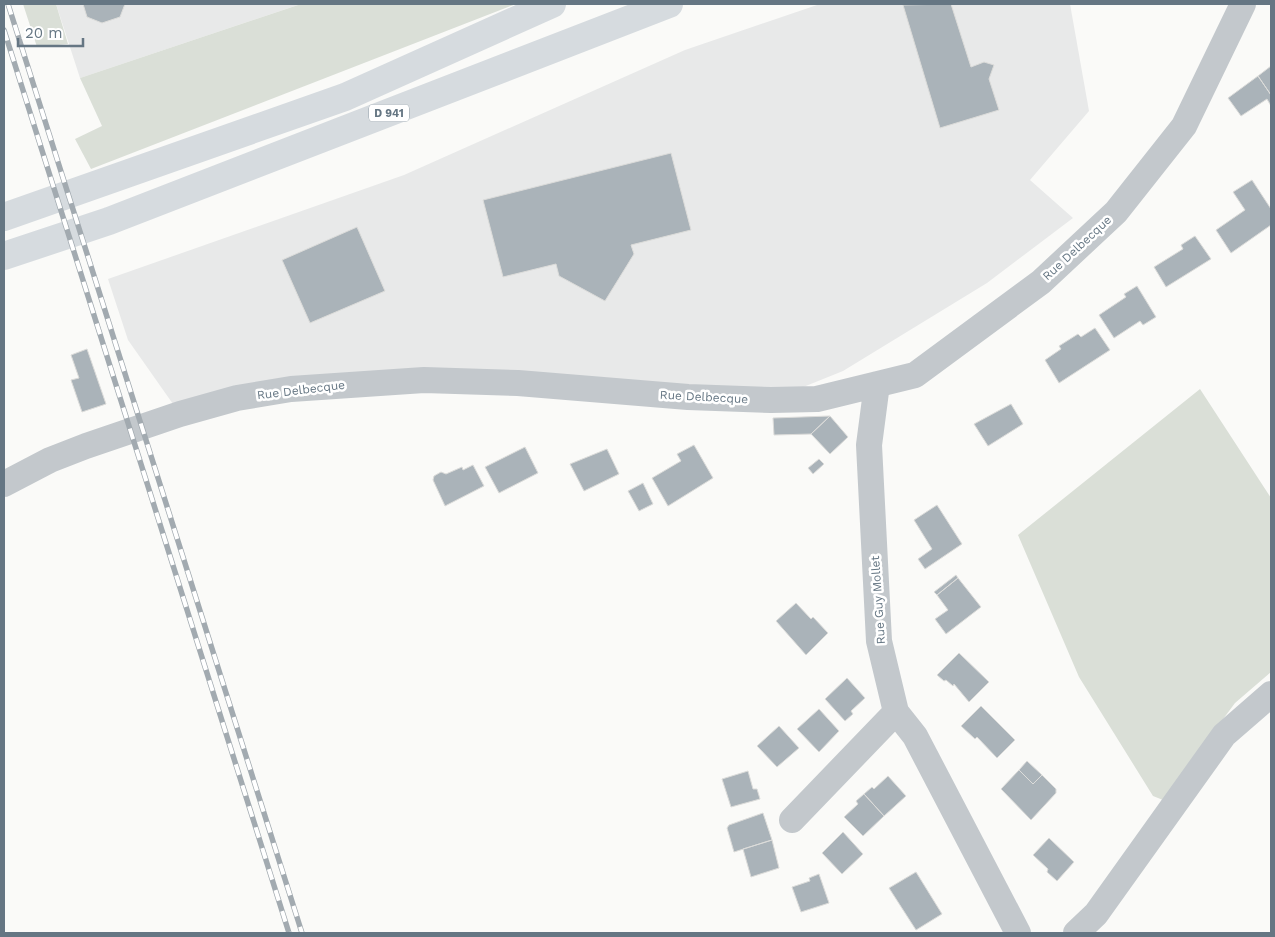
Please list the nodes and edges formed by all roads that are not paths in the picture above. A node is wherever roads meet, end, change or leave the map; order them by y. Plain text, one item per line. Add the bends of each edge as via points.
1 (552, 4) edge
2 (669, 4) edge
3 (1243, 4) edge
4 (14, 214) edge
5 (4, 256) edge
6 (877, 384) junction
7 (4, 484) edge
8 (1271, 694) edge
9 (896, 712) junction
10 (792, 820) dead end
11 (1012, 930) edge
12 (1076, 933) edge

1 - 4 highway, D 941 via 345,97
2 - 5 highway, D 941 via 108,221
3 - 6 street, Rue Delbecque via 1184,126 1116,212 1042,282 915,375
6 - 7 street, Rue Delbecque via 818,399 771,400 424,380 291,389 238,398 180,414 77,450
6 - 9 street, Rue Guy Mollet via 870,445 879,642
8 - 12 street via 1224,734 1096,914
9 - 10 street
9 - 11 street, Rue Guy Mollet via 915,736

